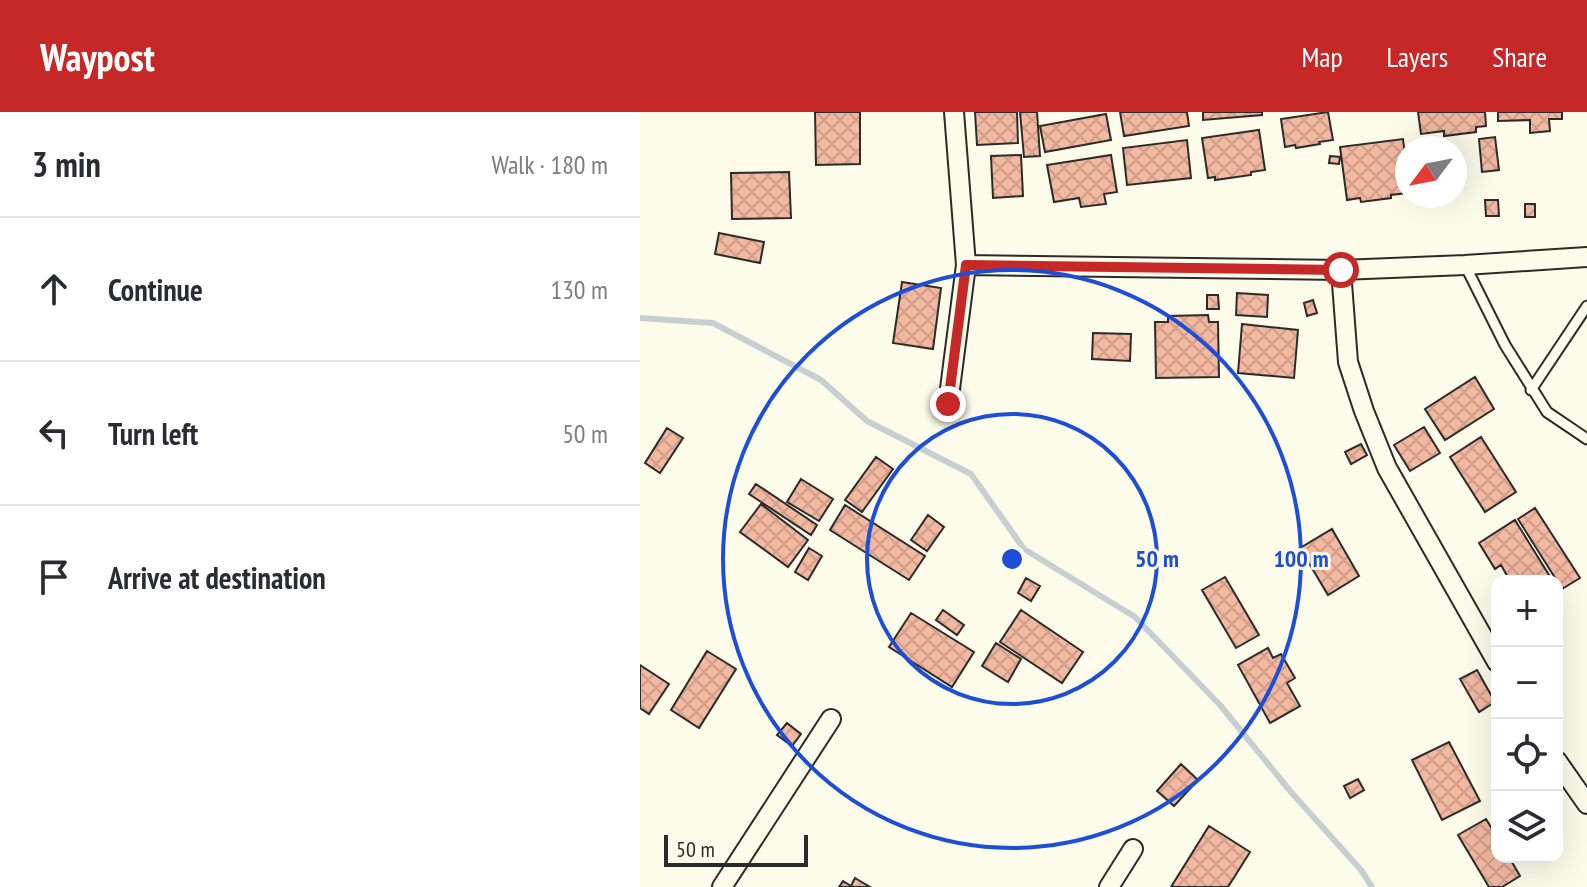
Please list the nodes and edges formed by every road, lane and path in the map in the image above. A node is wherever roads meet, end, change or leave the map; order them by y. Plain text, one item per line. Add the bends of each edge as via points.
1 (954, 112) edge
2 (1587, 257) edge
3 (966, 265) junction
4 (1465, 265) junction
5 (1341, 270) junction
6 (1587, 306) edge
7 (1531, 390) junction
8 (948, 404) dead end
9 (1587, 439) edge
10 (1491, 651) edge
11 (831, 719) dead end
12 (1563, 770) edge
13 (1587, 804) edge
14 (1133, 849) dead end
15 (722, 887) edge
16 (1109, 887) edge

1 - 3 street
2 - 4 street
3 - 5 street
3 - 8 street
4 - 5 street
4 - 7 lane
5 - 10 street via 1348,362 1364,411 1387,468
6 - 7 lane
7 - 9 lane via 1547,412
11 - 15 street
12 - 13 street
14 - 16 street

